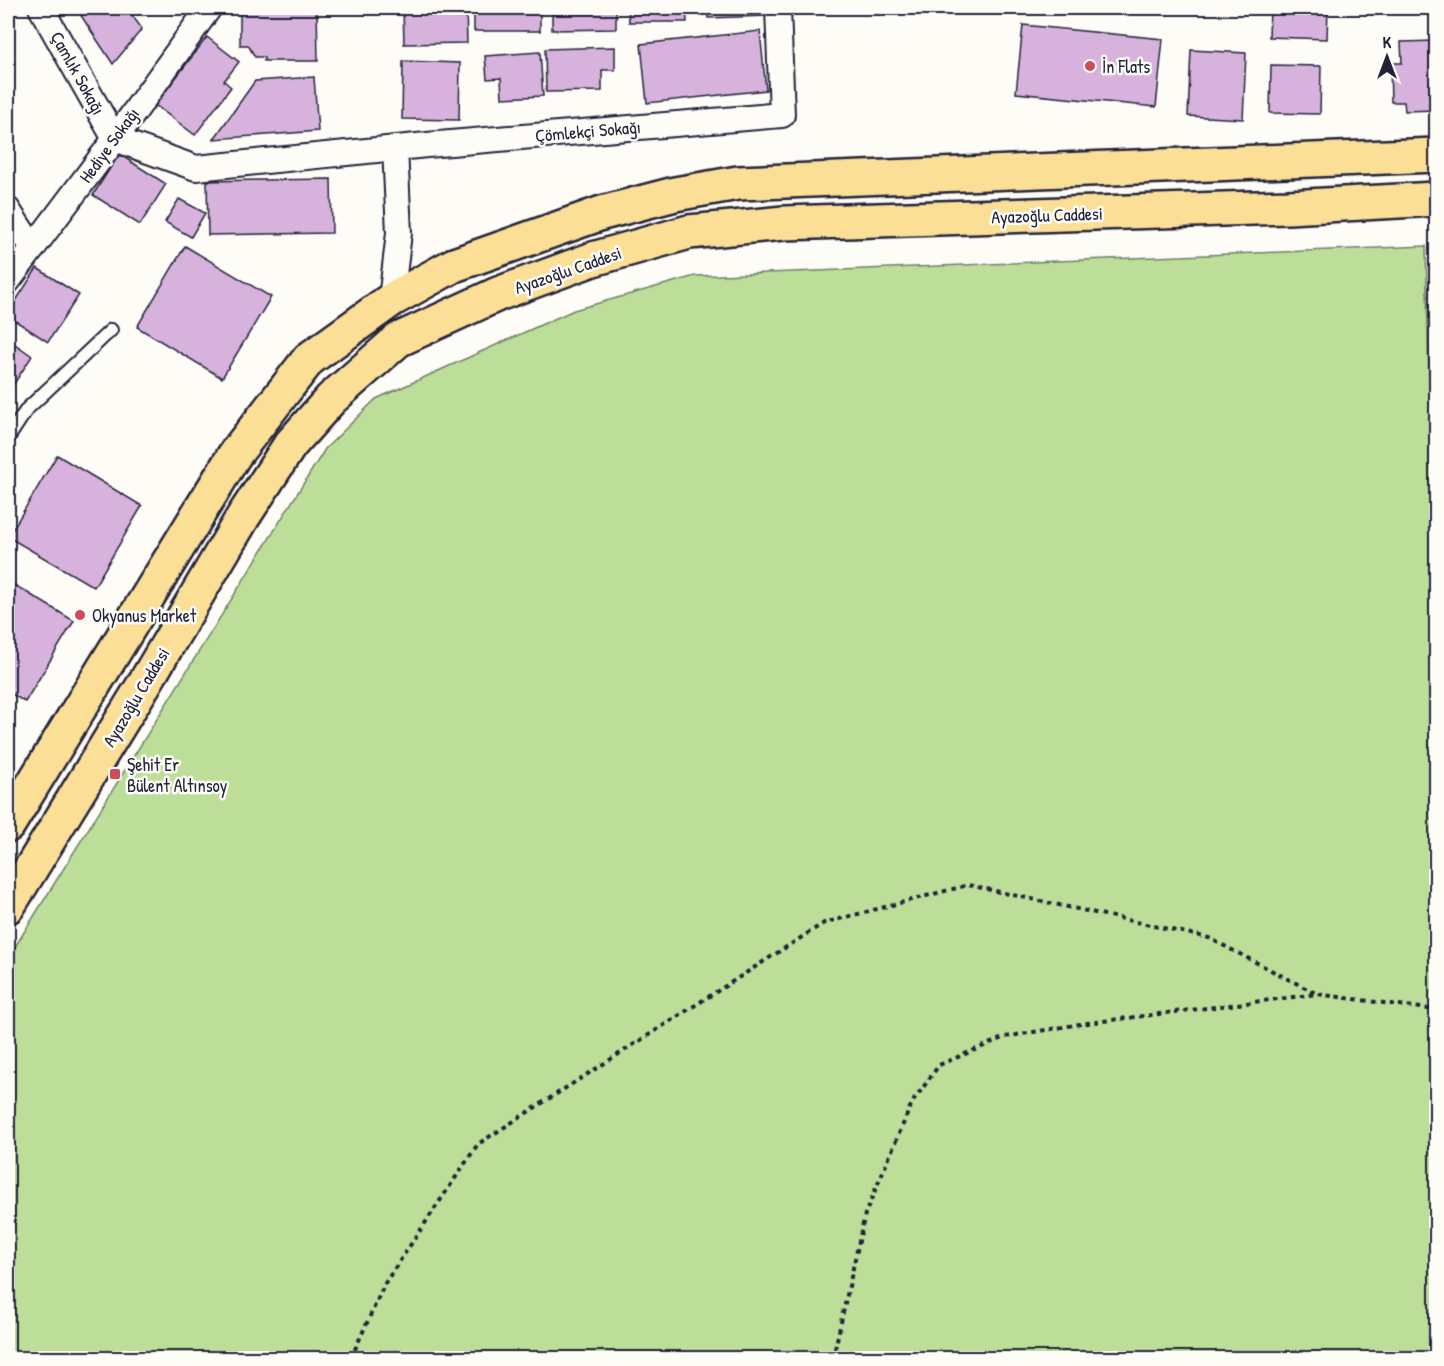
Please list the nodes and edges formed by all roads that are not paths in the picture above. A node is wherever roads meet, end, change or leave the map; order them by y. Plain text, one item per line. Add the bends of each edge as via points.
1 (41, 8) edge
2 (209, 8) edge
3 (778, 8) edge
4 (115, 139) junction
5 (395, 148) junction
6 (1437, 155) edge
7 (1437, 199) edge
8 (8, 210) edge
9 (33, 248) junction
10 (8, 281) edge
11 (391, 300) junction
12 (111, 330) dead end
13 (8, 438) edge
14 (10, 812) edge
15 (8, 906) edge

1 - 4 street, Çamlık Sokağı
2 - 4 street, Hediye Sokağı
3 - 5 street, Çömlekçi Sokağı via 782,115
4 - 5 street, Çömlekçi Sokağı via 196,168
4 - 9 street, Hediye Sokağı
5 - 11 street via 399,233
6 - 11 main road via 738,183 602,213 454,265
7 - 15 main road, Ayazoğlu Caddesi via 784,223 689,232 593,259 498,294 398,340 331,399 290,445
8 - 9 street
9 - 10 street, Hediye Sokağı
11 - 14 main road via 309,359 235,454
12 - 13 lane via 27,409

